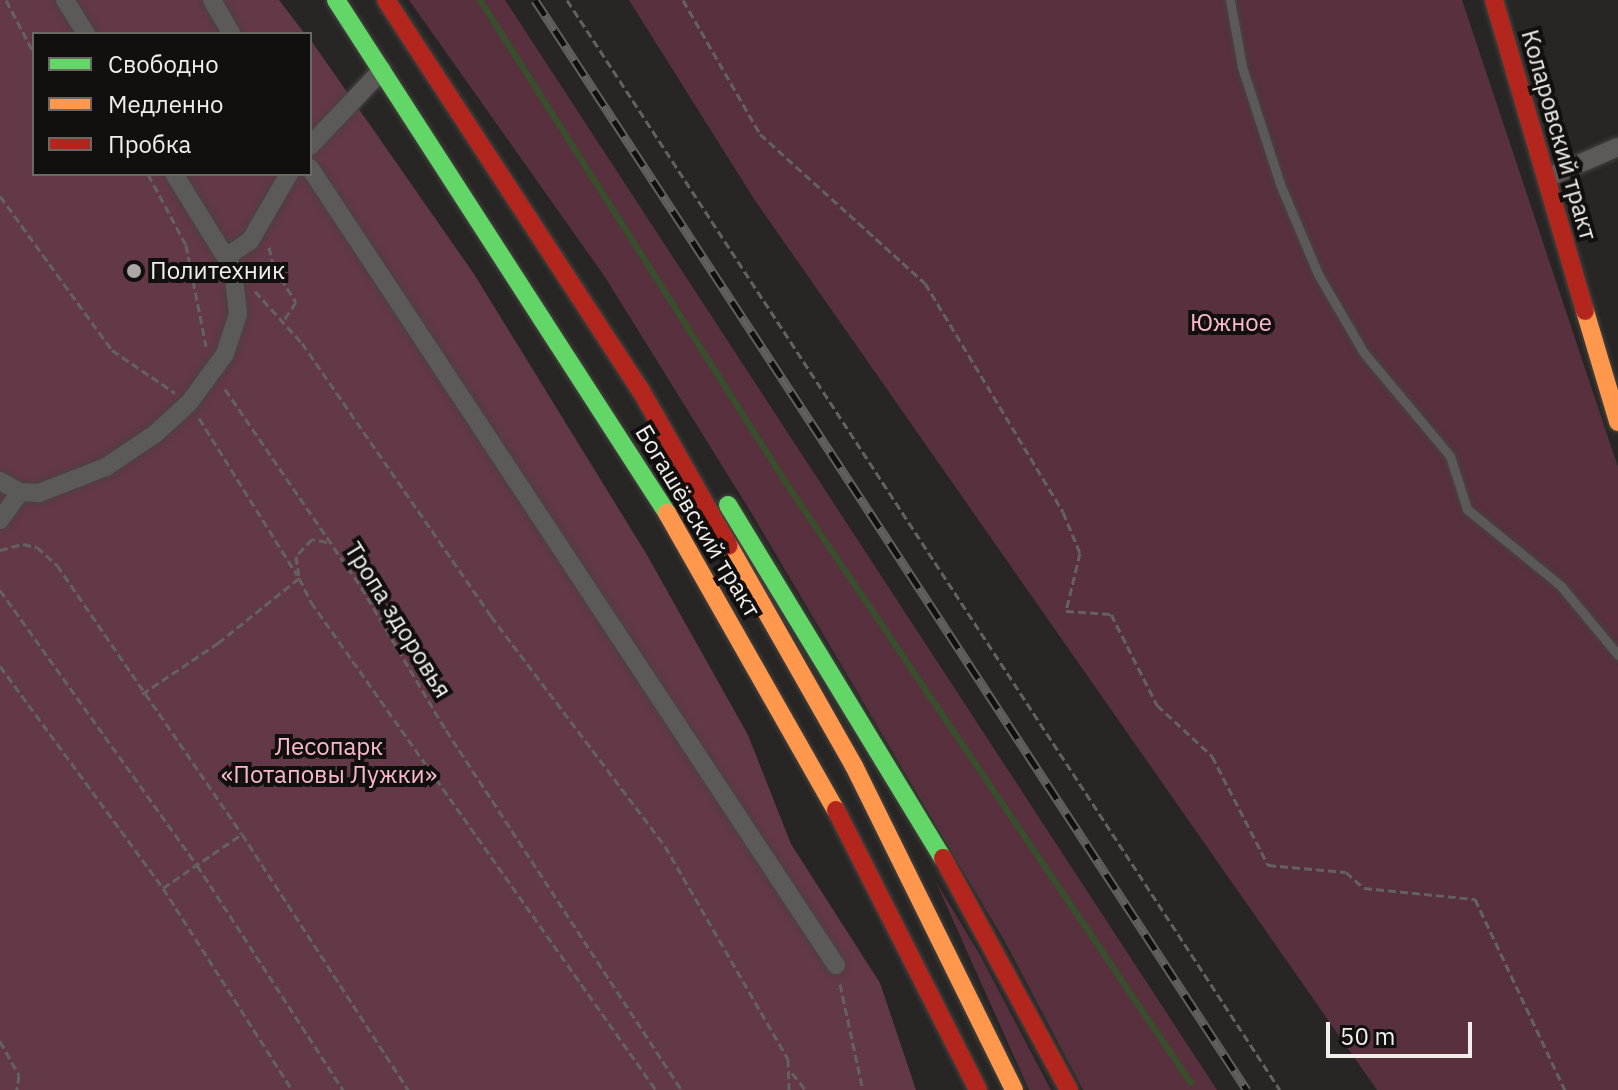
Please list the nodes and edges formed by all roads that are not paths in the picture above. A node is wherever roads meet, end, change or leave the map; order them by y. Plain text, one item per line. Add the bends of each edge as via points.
1 (65, 0) edge
2 (212, 0) edge
3 (336, 0) edge
4 (386, 0) edge
5 (1230, 0) edge
6 (1494, 0) edge
7 (85, 32) edge
8 (231, 32) edge
9 (382, 70) junction
10 (312, 144) edge
11 (1618, 147) edge
12 (312, 171) edge
13 (175, 176) edge
14 (288, 176) edge
15 (1547, 178) junction
16 (230, 263) junction
17 (640, 389) junction
18 (1618, 422) edge
19 (0, 481) edge
20 (20, 492) junction
21 (0, 520) edge
22 (1618, 655) edge
23 (836, 965) road end
24 (918, 973) junction
25 (965, 1090) edge
26 (978, 1090) edge
27 (1014, 1090) edge
28 (1069, 1090) edge

1 - 7 street
2 - 8 street
3 - 9 main road, Богашёвский тракт
4 - 17 main road, Богашёвский тракт
5 - 22 lane via 1242,67 1280,184 1318,274 1364,353 1450,456 1467,509 1561,586
6 - 15 main road, Коларовский тракт
9 - 10 street
9 - 24 main road, Богашёвский тракт via 690,550 801,744
11 - 15 street
12 - 23 street
13 - 16 street
14 - 16 street via 250,241
15 - 18 main road, Коларовский тракт
16 - 20 street via 238,314 233,336 213,375 189,403 106,467 56,490
17 - 27 main road, Богашёвский тракт via 854,766
17 - 28 main road via 748,535 940,853
19 - 20 street
20 - 21 street
24 - 25 main road
24 - 26 main road, Богашёвский тракт

